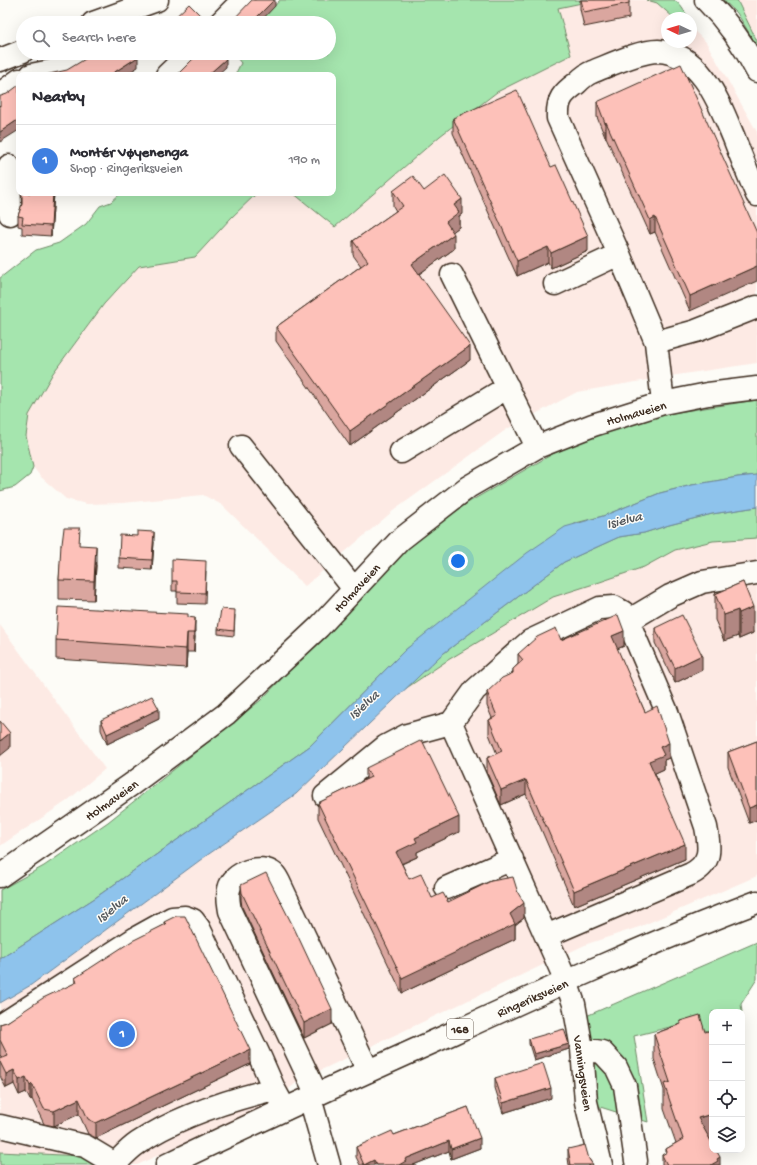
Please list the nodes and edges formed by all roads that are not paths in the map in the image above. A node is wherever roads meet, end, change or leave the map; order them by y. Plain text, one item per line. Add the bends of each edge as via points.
1 (157, 0) edge
2 (243, 0) edge
3 (706, 0) edge
4 (112, 16) edge
5 (227, 16) edge
6 (16, 54) edge
7 (0, 60) edge
8 (76, 60) edge
9 (183, 60) edge
10 (757, 71) edge
11 (46, 72) edge
12 (170, 72) edge
13 (16, 82) edge
14 (0, 94) edge
15 (9, 164) edge
16 (757, 195) edge
17 (10, 214) dead end
18 (619, 254) junction
19 (452, 275) dead end
20 (555, 284) dead end
21 (757, 307) edge
22 (656, 342) junction
23 (508, 387) junction
24 (757, 388) edge
25 (663, 403) junction
26 (241, 446) dead end
27 (537, 448) junction
28 (401, 452) dead end
29 (757, 573) edge
30 (354, 589) junction
31 (628, 621) junction
32 (451, 723) junction
33 (325, 796) dead end
34 (512, 859) junction
35 (0, 876) edge
36 (446, 888) dead end
37 (757, 902) edge
38 (546, 936) junction
39 (566, 981) junction
40 (0, 1026) edge
41 (582, 1049) junction
42 (368, 1071) junction
43 (274, 1089) junction
44 (313, 1096) junction
45 (285, 1109) junction
46 (0, 1126) edge
47 (636, 1161) dead end
48 (115, 1164) edge
49 (167, 1165) edge
50 (329, 1165) edge
51 (601, 1165) edge

1 - 4 street
2 - 5 street
3 - 10 street via 737,38
6 - 7 street
8 - 11 street via 61,69
9 - 12 street
13 - 14 street
15 - 17 street
16 - 18 street via 717,97 700,73 685,59 658,51 642,53 588,74 564,93 558,107 558,118
18 - 20 street
18 - 22 street
19 - 23 street
21 - 22 street via 696,331
22 - 25 street
23 - 27 street
23 - 28 street
24 - 25 street, Holmaveien
25 - 27 street, Holmaveien via 592,425
26 - 30 street
27 - 30 street, Holmaveien via 468,487 400,540
29 - 31 street via 702,582 670,596
30 - 35 street, Holmaveien via 319,627 226,714 132,784
31 - 32 street via 623,612 614,607 600,608 530,641 475,690
31 - 38 street via 667,712 710,845 701,869
32 - 33 street via 407,735 386,746
32 - 34 street, Vanningsveien
34 - 36 street
34 - 38 street, Vanningsveien
37 - 39 street, Ringeriksveien / 168
38 - 39 street, Vanningsveien
39 - 41 street, Vanningsveien via 574,1004
39 - 42 street, Ringeriksveien / 168
40 - 43 street via 136,938 172,918 185,917 193,920 199,928
41 - 47 street via 602,1052 616,1067 625,1086
41 - 51 street, Vanningsveien via 586,1102
42 - 44 street, Ringeriksveien / 168
42 - 44 street via 279,882 273,874 263,869 244,871 234,878 229,889 230,911
43 - 45 street
43 - 48 street via 191,1115 137,1143
44 - 45 street, Ringeriksveien / 168
44 - 50 street
45 - 49 street, Ringeriksveien / 168
46 - 48 street via 85,1146

